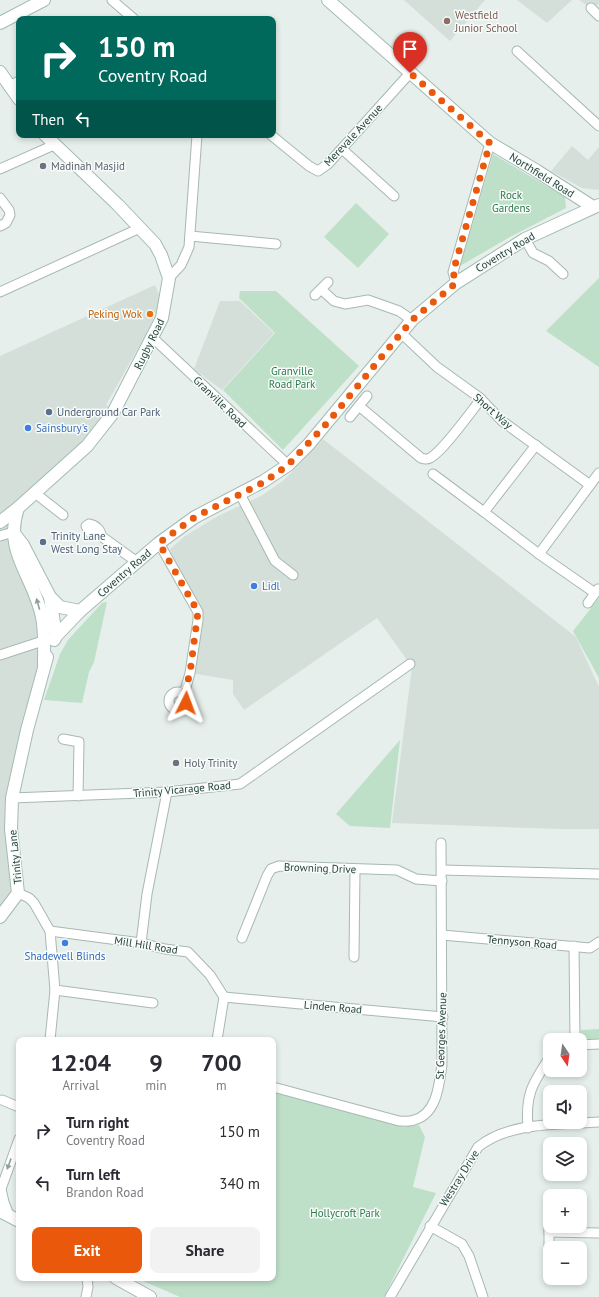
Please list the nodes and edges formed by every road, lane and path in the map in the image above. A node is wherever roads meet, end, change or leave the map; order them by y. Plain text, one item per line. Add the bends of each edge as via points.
1 (44, 0) edge
2 (112, 0) edge
3 (328, 0) edge
4 (591, 8) dead end
5 (131, 16) edge
6 (599, 16) edge
7 (0, 23) edge
8 (517, 50) dead end
9 (0, 72) edge
10 (410, 73) junction
11 (14, 84) edge
12 (599, 126) edge
13 (48, 138) edge
14 (197, 138) edge
15 (275, 138) edge
16 (490, 143) junction
17 (54, 144) junction
18 (342, 149) junction
19 (0, 169) edge
20 (394, 196) dead end
21 (0, 198) edge
22 (596, 206) edge
23 (0, 226) edge
24 (140, 228) junction
25 (190, 236) junction
26 (525, 239) junction
27 (276, 244) dead end
28 (563, 274) dead end
29 (169, 278) junction
30 (328, 282) dead end
31 (456, 283) junction
32 (0, 292) edge
33 (412, 320) junction
34 (400, 333) junction
35 (153, 338) junction
36 (367, 396) dead end
37 (481, 399) junction
38 (359, 406) junction
39 (350, 417) dead end
40 (536, 444) junction
41 (288, 465) junction
42 (599, 473) edge
43 (433, 474) dead end
44 (590, 485) junction
45 (35, 493) junction
46 (240, 494) junction
47 (18, 508) junction
48 (484, 512) junction
49 (63, 516) dead end
50 (0, 522) edge
51 (13, 532) junction
52 (0, 536) edge
53 (101, 536) dead end
54 (159, 543) junction
55 (539, 554) junction
56 (137, 562) junction
57 (294, 574) dead end
58 (597, 591) edge
59 (50, 597) junction
60 (588, 602) dead end
61 (80, 611) junction
62 (56, 636) junction
63 (44, 642) junction
64 (0, 655) edge
65 (44, 664) junction
66 (410, 664) dead end
67 (184, 694) dead end
68 (63, 740) dead end
69 (167, 792) junction
70 (78, 796) junction
71 (12, 798) junction
72 (441, 843) dead end
73 (355, 870) junction
74 (442, 870) junction
75 (599, 874) edge
76 (442, 881) junction
77 (18, 894) junction
78 (0, 917) edge
79 (50, 931) junction
80 (442, 935) junction
81 (242, 938) dead end
82 (599, 942) edge
83 (141, 943) junction
84 (574, 946) junction
85 (354, 957) dead end
86 (55, 990) junction
87 (224, 997) junction
88 (153, 1003) dead end
89 (443, 1017) junction
90 (575, 1033) edge
91 (50, 1037) edge
92 (217, 1037) edge
93 (599, 1044) edge
94 (587, 1045) edge
95 (543, 1068) edge
96 (276, 1088) edge
97 (2, 1100) dead end
98 (16, 1106) edge
99 (599, 1122) edge
100 (528, 1128) junction
101 (16, 1147) edge
102 (9, 1216) edge
103 (430, 1226) junction
104 (587, 1233) edge
105 (599, 1233) edge
106 (87, 1281) edge
107 (121, 1281) edge
108 (86, 1297) edge
109 (150, 1297) edge
110 (390, 1297) edge
111 (483, 1297) edge

1 - 7 main road
2 - 5 street
3 - 10 main road, Northfield Road
4 - 6 street
8 - 12 street
9 - 11 main road
10 - 16 main road, Northfield Road
10 - 18 street, Merevale Avenue
13 - 17 main road, Rugby Road
14 - 25 street
15 - 18 street, Merevale Avenue via 318,171
16 - 22 main road, Northfield Road
16 - 31 street via 453,272
17 - 19 street
17 - 24 main road, Rugby Road
18 - 20 street
21 - 23 street via 10,214 6,223
22 - 26 main road, Coventry Road
24 - 29 main road, Rugby Road via 155,244
24 - 32 street
25 - 27 street
25 - 29 street via 186,256
26 - 28 street via 533,253 550,261
26 - 31 main road, Coventry Road
29 - 35 main road, Rugby Road via 162,318
30 - 33 street via 318,292 334,301 345,304 368,300 399,311
31 - 33 main road, Coventry Road
33 - 34 main road, Coventry Road
34 - 37 street, Short Way via 437,367
34 - 41 main road, Coventry Road via 328,422
35 - 41 street, Granville Road
35 - 45 main road, Rugby Road via 113,413 87,446
36 - 38 street
37 - 38 street via 445,443 426,460
37 - 40 street, Short Way via 502,421
38 - 39 street
40 - 44 street, Short Way
40 - 48 street
41 - 46 main road, Coventry Road via 264,482
42 - 44 street
43 - 48 street
44 - 55 street
45 - 47 main road, Rugby Road
45 - 49 street
46 - 54 main road, Coventry Road via 195,517
46 - 57 street via 275,561
47 - 50 main road, Rugby Road
47 - 51 main road
48 - 55 street
51 - 52 street
51 - 59 main road via 25,548
63 -> 51 main road, Trinity Lane via 42,618 36,596 14,547
53 - 56 street
54 - 56 main road, Coventry Road
54 - 67 street via 198,612 190,673
55 - 58 street
56 - 61 main road, Coventry Road
58 - 60 street
59 - 61 main road via 60,607
59 - 62 main road
61 - 62 main road, Coventry Road
62 - 63 street, Coventry Road
62 - 65 main road, Trinity Lane
63 - 64 street, Coventry Road
63 - 65 main road, Trinity Lane
65 - 71 main road, Trinity Lane
66 - 69 street, Trinity Vicarage Road via 240,784
68 - 70 street via 79,742
69 - 70 street, Trinity Vicarage Road
69 - 83 street via 147,894
70 - 71 street, Trinity Vicarage Road
71 - 77 main road, Trinity Lane via 11,829
72 - 74 street, St Georges Avenue
73 - 76 street, Browning Drive via 397,870 416,879
73 - 81 street, Browning Drive via 279,866 271,869
73 - 85 street
74 - 75 street
74 - 76 street, St Georges Avenue
76 - 80 street, St Georges Avenue
77 - 78 main road
77 - 79 street, Trinity Lane via 34,902
79 - 83 street, Mill Hill Road
79 - 86 street, Trinity Lane
80 - 84 street, Tennyson Road
80 - 89 street, St Georges Avenue
82 - 84 street, Tennyson Road via 590,948
83 - 87 street, Mill Hill Road via 188,952 210,975
84 - 90 street
86 - 88 street
86 - 91 street, Trinity Lane
87 - 89 street, Linden Road
87 - 92 street
89 - 96 street, St Georges Avenue via 439,1089 432,1108 415,1120 399,1121
93 - 94 street
95 - 100 street via 534,1081 527,1101
97 - 98 street
99 - 100 street, Westray Drive
100 - 103 street, Westray Drive via 496,1136 478,1147
101 -> 102 street via 1,1189
103 - 110 street, Westray Drive
103 - 111 street via 462,1244 469,1256
104 - 105 street
106 - 108 street
107 - 109 main road

